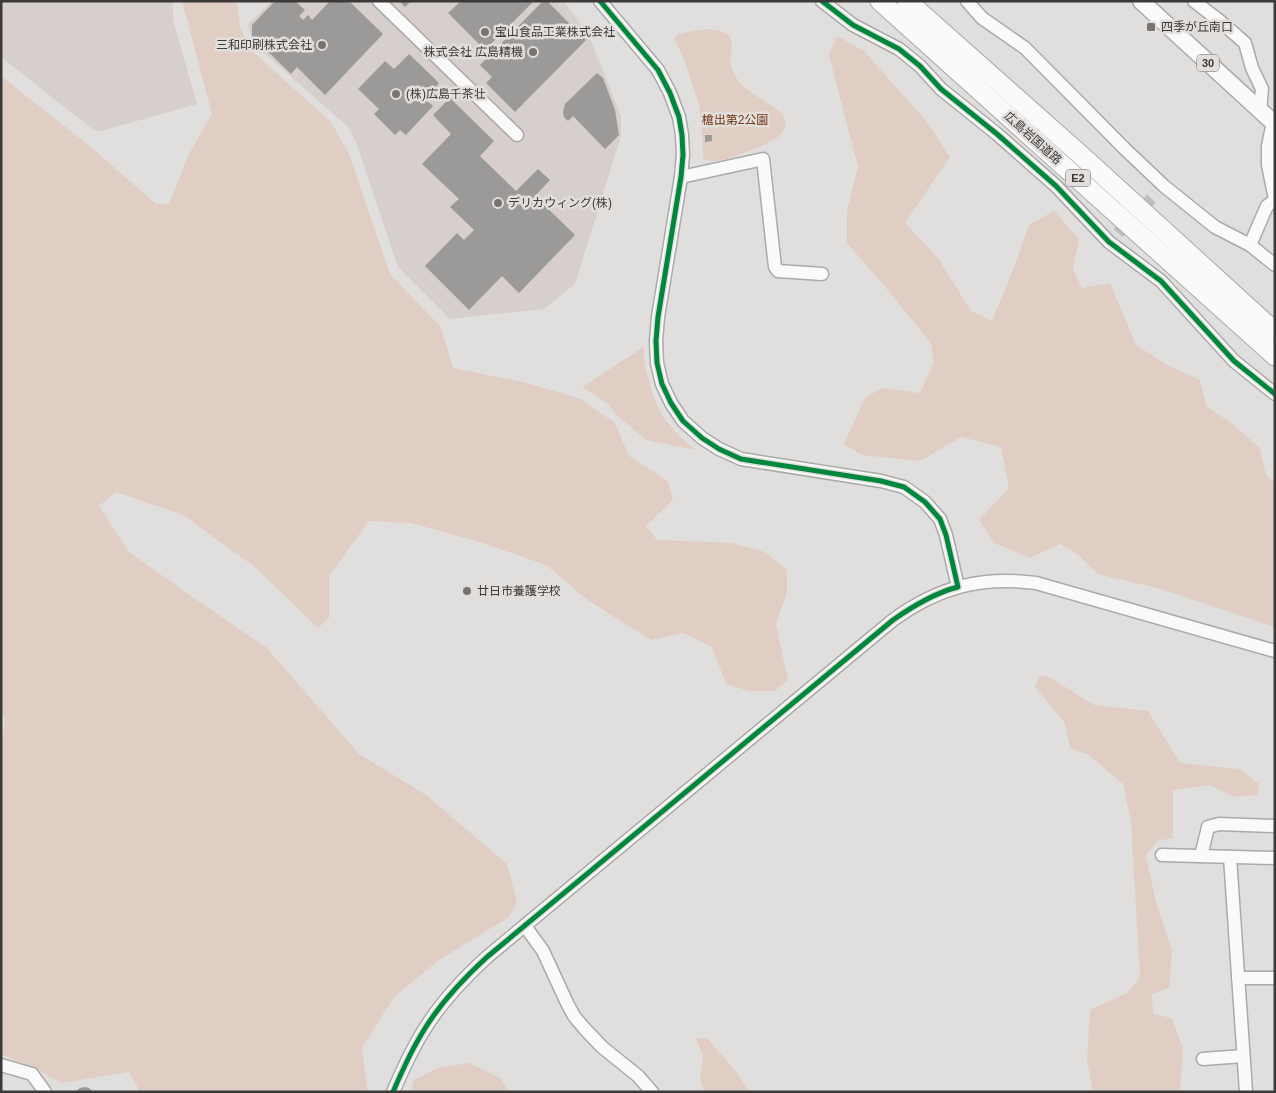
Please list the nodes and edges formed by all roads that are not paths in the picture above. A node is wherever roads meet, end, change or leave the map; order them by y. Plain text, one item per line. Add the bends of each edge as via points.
1 (379, 1) edge
2 (600, 1) edge
3 (880, 1) edge
4 (907, 1) edge
5 (967, 1) edge
6 (1141, 1) edge
7 (1194, 1) edge
8 (831, 4) edge
9 (1260, 110) junction
10 (1274, 123) edge
11 (517, 135) dead end
12 (681, 177) junction
13 (1275, 200) edge
14 (1250, 245) junction
15 (1275, 265) edge
16 (822, 274) dead end
17 (1275, 332) edge
18 (1275, 356) edge
19 (1275, 394) edge
20 (958, 587) junction
21 (1275, 651) edge
22 (1275, 826) edge
23 (1162, 855) dead end
24 (1202, 856) junction
25 (1230, 857) junction
26 (1275, 858) edge
27 (525, 926) junction
28 (1238, 978) junction
29 (1275, 978) edge
30 (1243, 1056) junction
31 (1203, 1059) dead end
32 (1, 1064) edge
33 (45, 1092) edge
34 (393, 1092) edge
35 (652, 1092) edge
36 (1246, 1092) edge

1 - 11 street
2 - 12 street via 658,70 670,93 682,135
3 - 18 highway, 広島岩国道路 / E2
4 - 17 highway, 広島岩国道路 / E2
5 - 14 street via 982,18 1024,48 1160,190 1215,227
6 - 9 main road, 30
7 - 9 street via 1245,43 1262,89
8 - 19 street via 853,25 899,49 920,66 941,89 1113,237 1160,281 1234,361
9 - 10 main road, 30
10 - 13 street via 1268,146 1268,165
12 - 16 street via 763,159 775,266 778,271
12 - 20 street via 656,341 662,384 683,421 708,442 741,459 904,487 925,502 940,519
13 - 14 street via 1266,206
14 - 15 street
20 - 21 street via 1002,580 1036,583
20 - 27 street via 921,601 893,620
22 - 24 street via 1219,824 1208,827
23 - 24 street
24 - 25 street
25 - 26 street
25 - 28 street
27 - 34 street via 470,973 438,1009 412,1050
27 - 35 street via 543,951 574,1016 602,1047 638,1076
28 - 29 street
28 - 30 street
30 - 31 street
30 - 36 street
32 - 33 street via 32,1074

